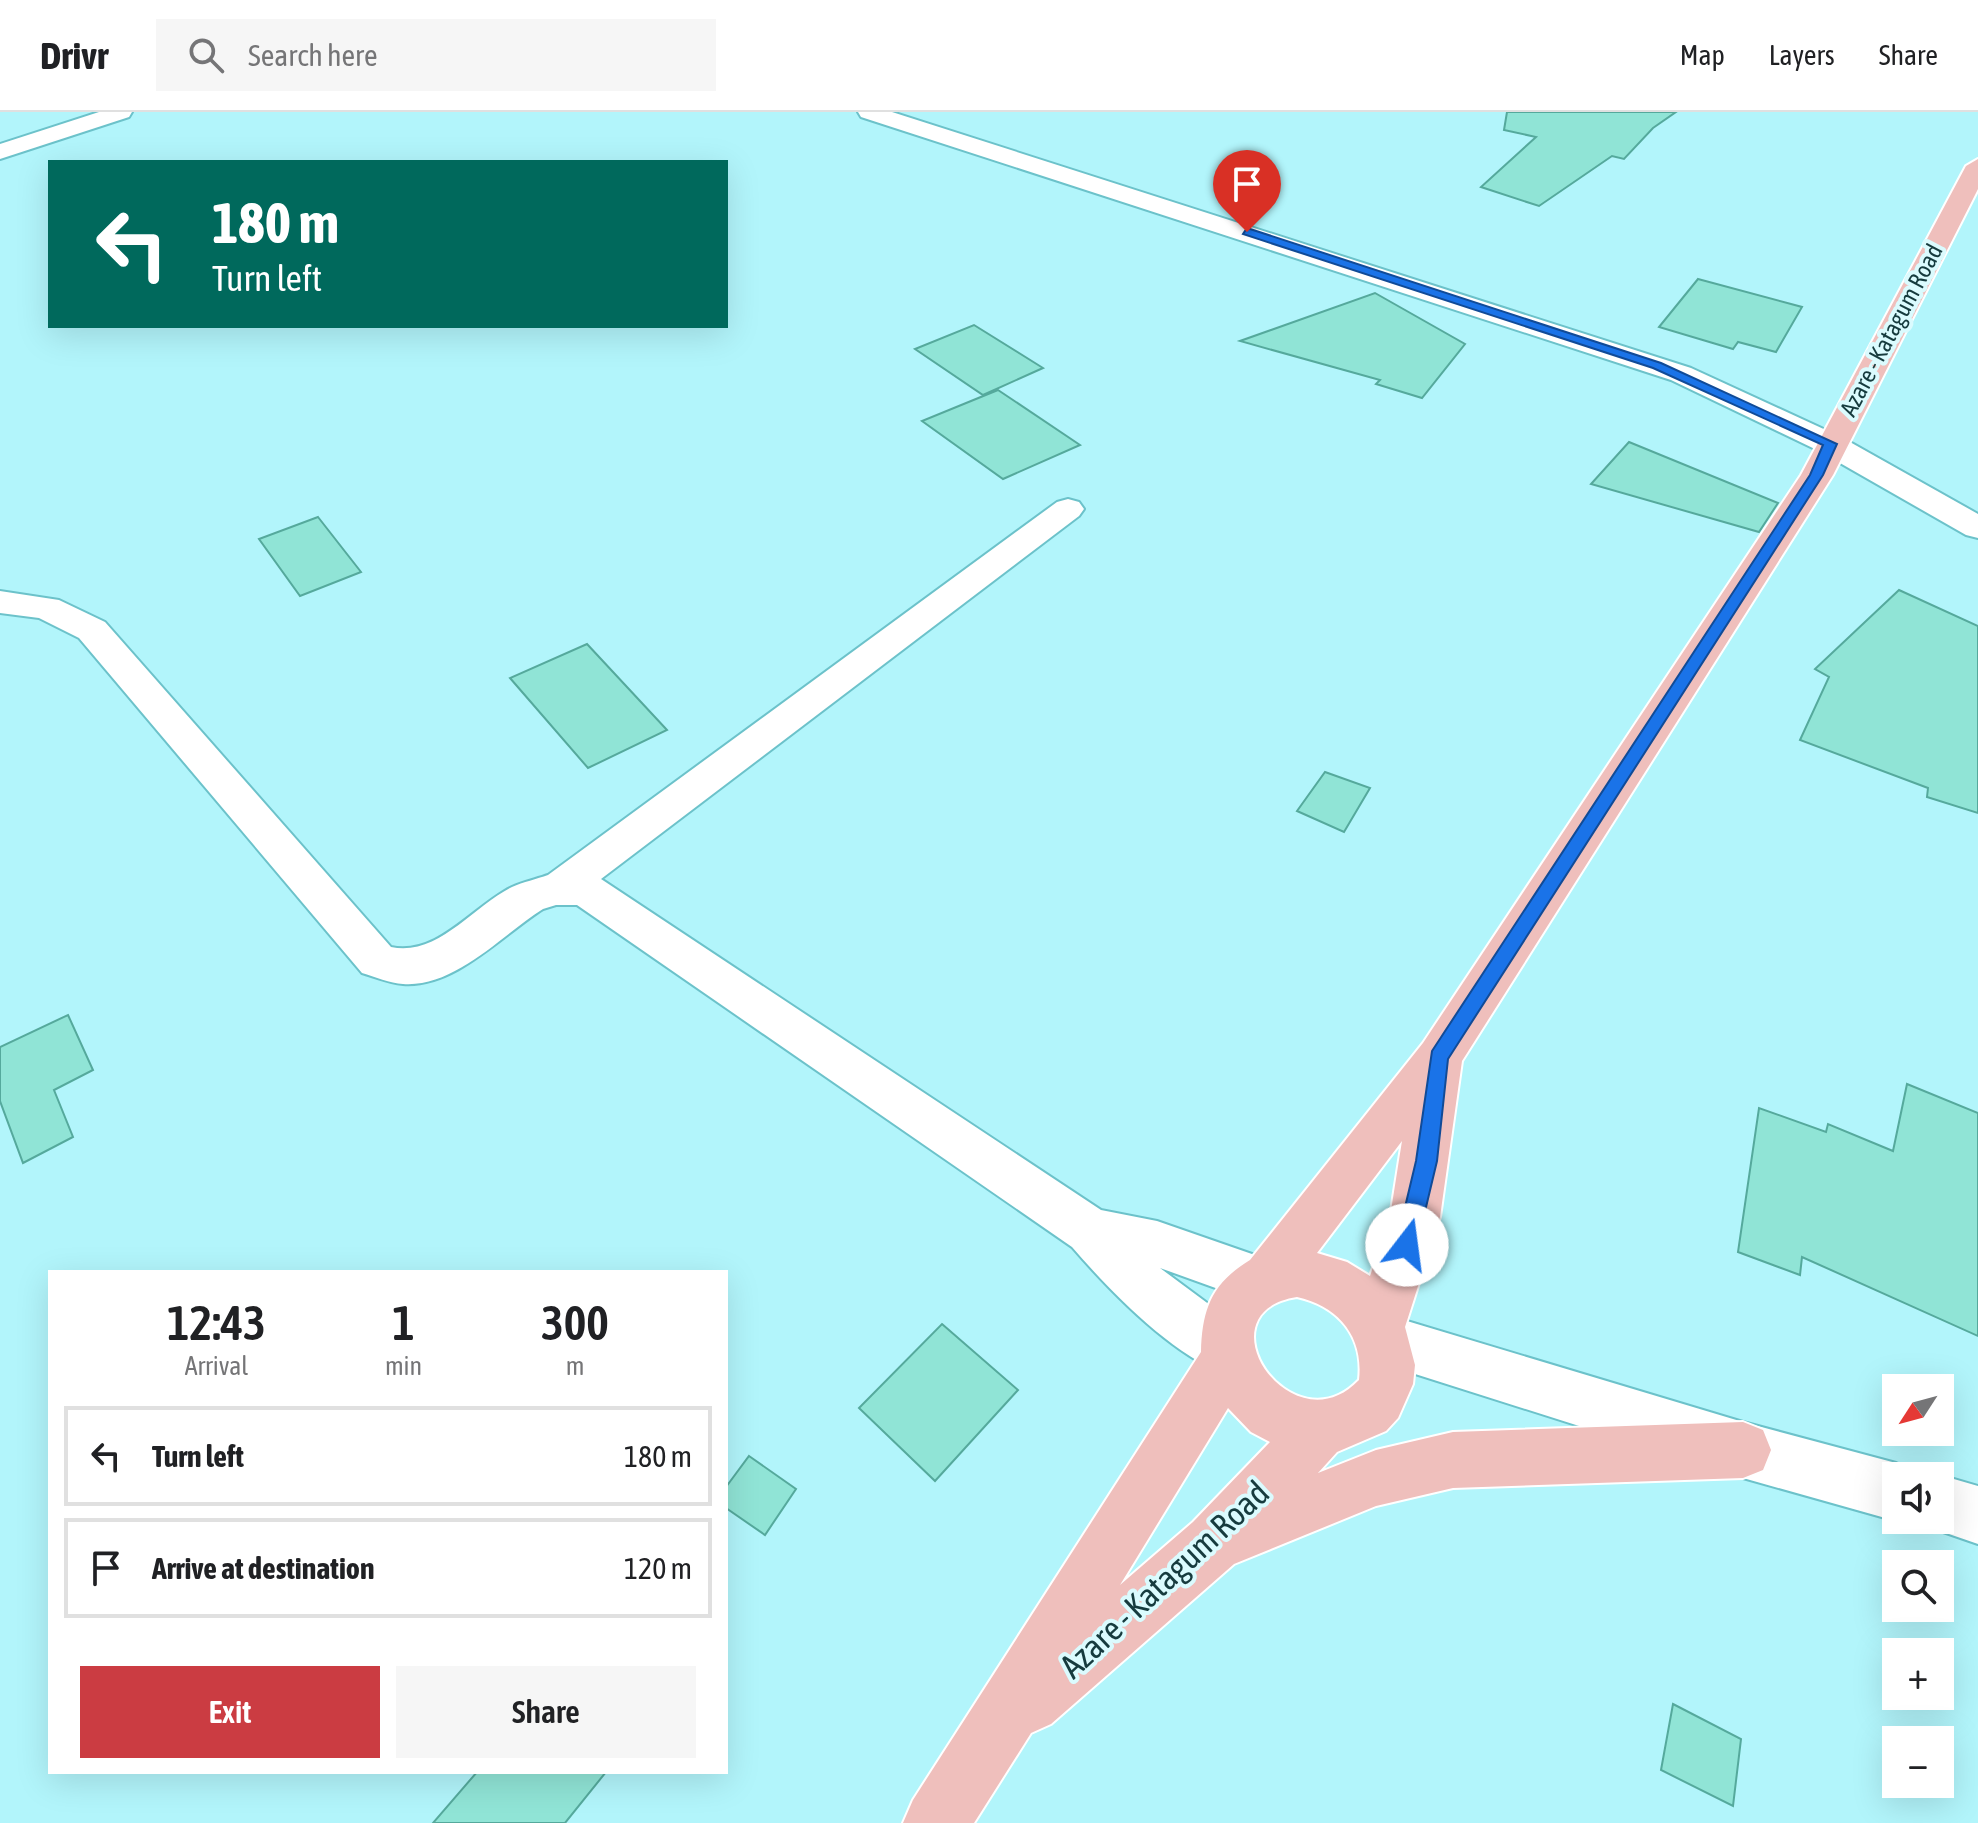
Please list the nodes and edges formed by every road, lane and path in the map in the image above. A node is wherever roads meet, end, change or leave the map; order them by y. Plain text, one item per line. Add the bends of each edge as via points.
1 (121, 112) edge
2 (869, 112) edge
3 (0, 152) edge
4 (1978, 166) edge
5 (1830, 444) junction
6 (1068, 509) dead end
7 (1978, 528) edge
8 (0, 602) edge
9 (564, 885) junction
10 (1439, 1057) junction
11 (1090, 1231) junction
12 (1264, 1279) junction
13 (1383, 1332) junction
14 (1227, 1354) junction
15 (1320, 1429) junction
16 (1743, 1450) junction
17 (1882, 1488) edge
18 (1954, 1508) edge
19 (1978, 1515) edge
20 (1214, 1543) junction
21 (1003, 1724) junction
22 (936, 1823) edge

1 - 3 street
2 - 5 street via 1610,349 1681,374
4 - 5 main road, Azare - Katagum Road
5 - 7 street
5 - 10 main road, Azare - Katagum Road via 1817,475
6 - 9 street
8 - 9 street via 47,608 92,630 377,961 396,969 427,966 536,891
9 - 11 street via 586,890
10 - 12 main road, Azare - Katagum Road
10 - 13 main road, Azare - Katagum Road via 1415,1217
11 - 12 street via 1157,1244
11 - 14 street via 1133,1279
12 - 13 main road via 1298,1271 1330,1279 1359,1297
12 - 14 main road, Azare - Katagum Road via 1233,1307 1226,1327
13 - 15 main road, Azare - Katagum Road via 1389,1373 1377,1402 1352,1421
13 - 16 street
14 - 15 main road via 1248,1394 1281,1419
14 - 21 main road, Azare - Katagum Road
15 - 20 main road, Azare - Katagum Road
16 - 17 street
16 - 20 main road via 1453,1460 1376,1478
18 - 19 street
20 - 21 main road, Azare - Katagum Road
21 - 22 main road, Azare - Katagum Road

